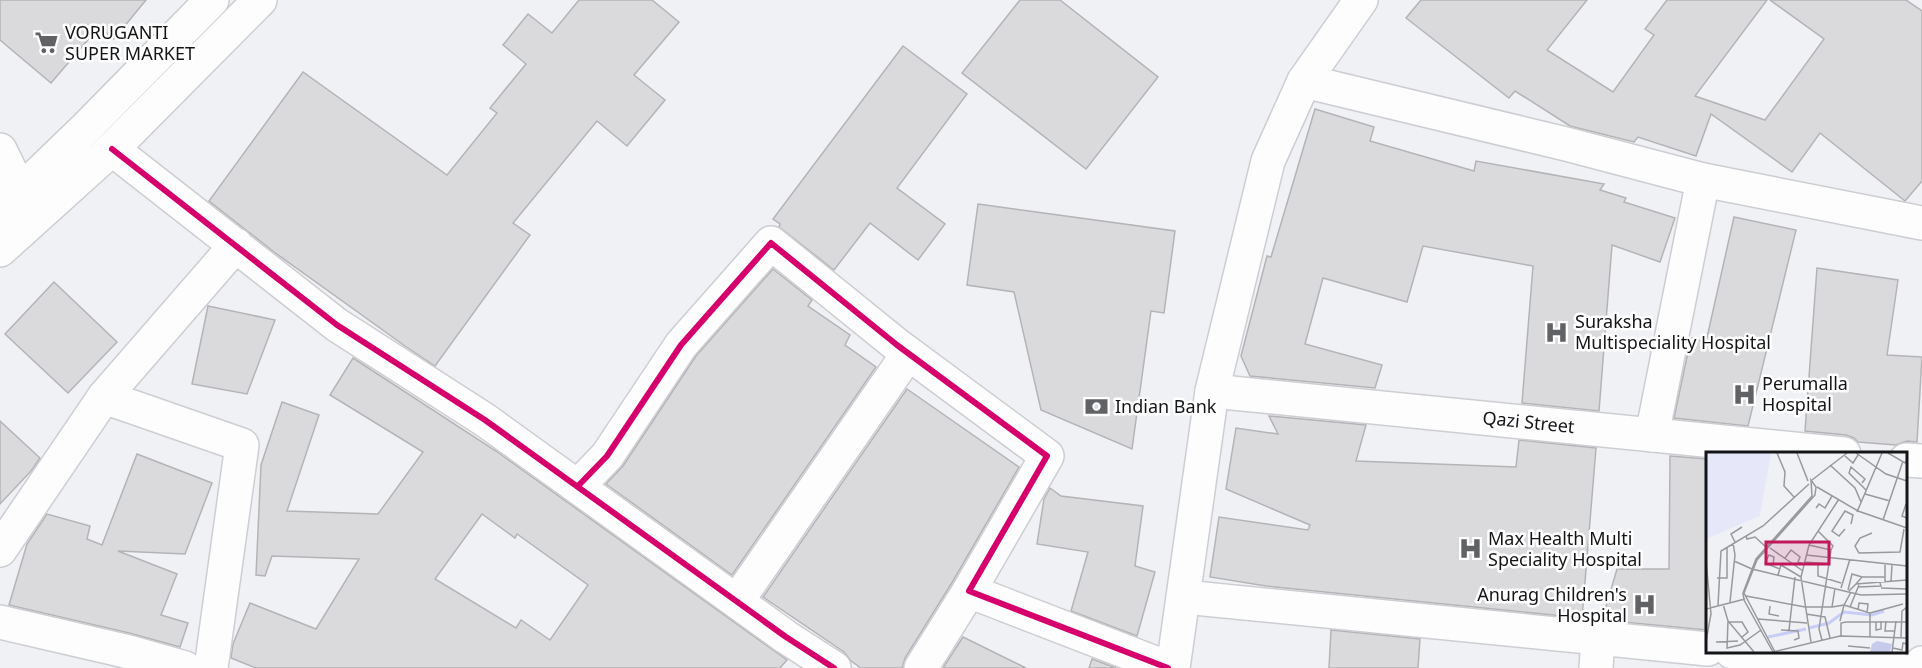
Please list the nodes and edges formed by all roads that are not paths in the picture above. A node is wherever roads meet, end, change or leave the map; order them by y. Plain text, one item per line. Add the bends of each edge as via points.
1 (212, 0) edge
2 (260, 0) edge
3 (1361, 0) edge
4 (1304, 81) junction
5 (112, 149) junction
6 (0, 150) edge
7 (1703, 180) junction
8 (10, 202) edge
9 (1922, 223) edge
10 (236, 245) junction
11 (0, 250) edge
12 (908, 354) junction
13 (1212, 391) junction
14 (104, 397) junction
15 (1652, 435) junction
16 (1833, 452) edge
17 (1907, 460) edge
18 (1922, 461) edge
19 (578, 486) junction
20 (0, 550) edge
21 (969, 591) junction
22 (1184, 597) junction
23 (737, 601) junction
24 (0, 622) edge
25 (1706, 649) edge
26 (1597, 653) edge
27 (1751, 653) edge
28 (122, 659) edge
29 (1922, 663) edge
30 (185, 668) edge
31 (211, 668) edge
32 (834, 668) edge
33 (921, 668) edge
34 (1168, 668) edge
35 (1173, 668) edge
36 (1896, 668) edge
37 (1921, 668) edge

1 - 8 main road
2 - 5 main road
3 - 4 main road
4 - 7 main road
4 - 13 main road via 1268,161
5 - 10 main road
5 - 11 main road
6 - 8 main road
7 - 9 main road
7 - 15 main road
10 - 14 main road
10 - 19 main road via 337,325 485,420
12 - 19 main road via 771,243 681,345 607,456
12 - 21 main road via 1047,456
12 - 23 main road
13 - 15 main road, Qazi Street
13 - 22 main road
14 - 20 main road
14 - 31 main road via 243,446
15 - 16 main road, Qazi Street
17 - 18 main road
19 - 23 main road
21 - 33 main road
21 - 34 main road
22 - 26 main road
22 - 35 main road
23 - 32 main road
24 - 28 main road
25 - 26 main road
27 - 36 main road
28 - 30 main road
29 - 37 main road

